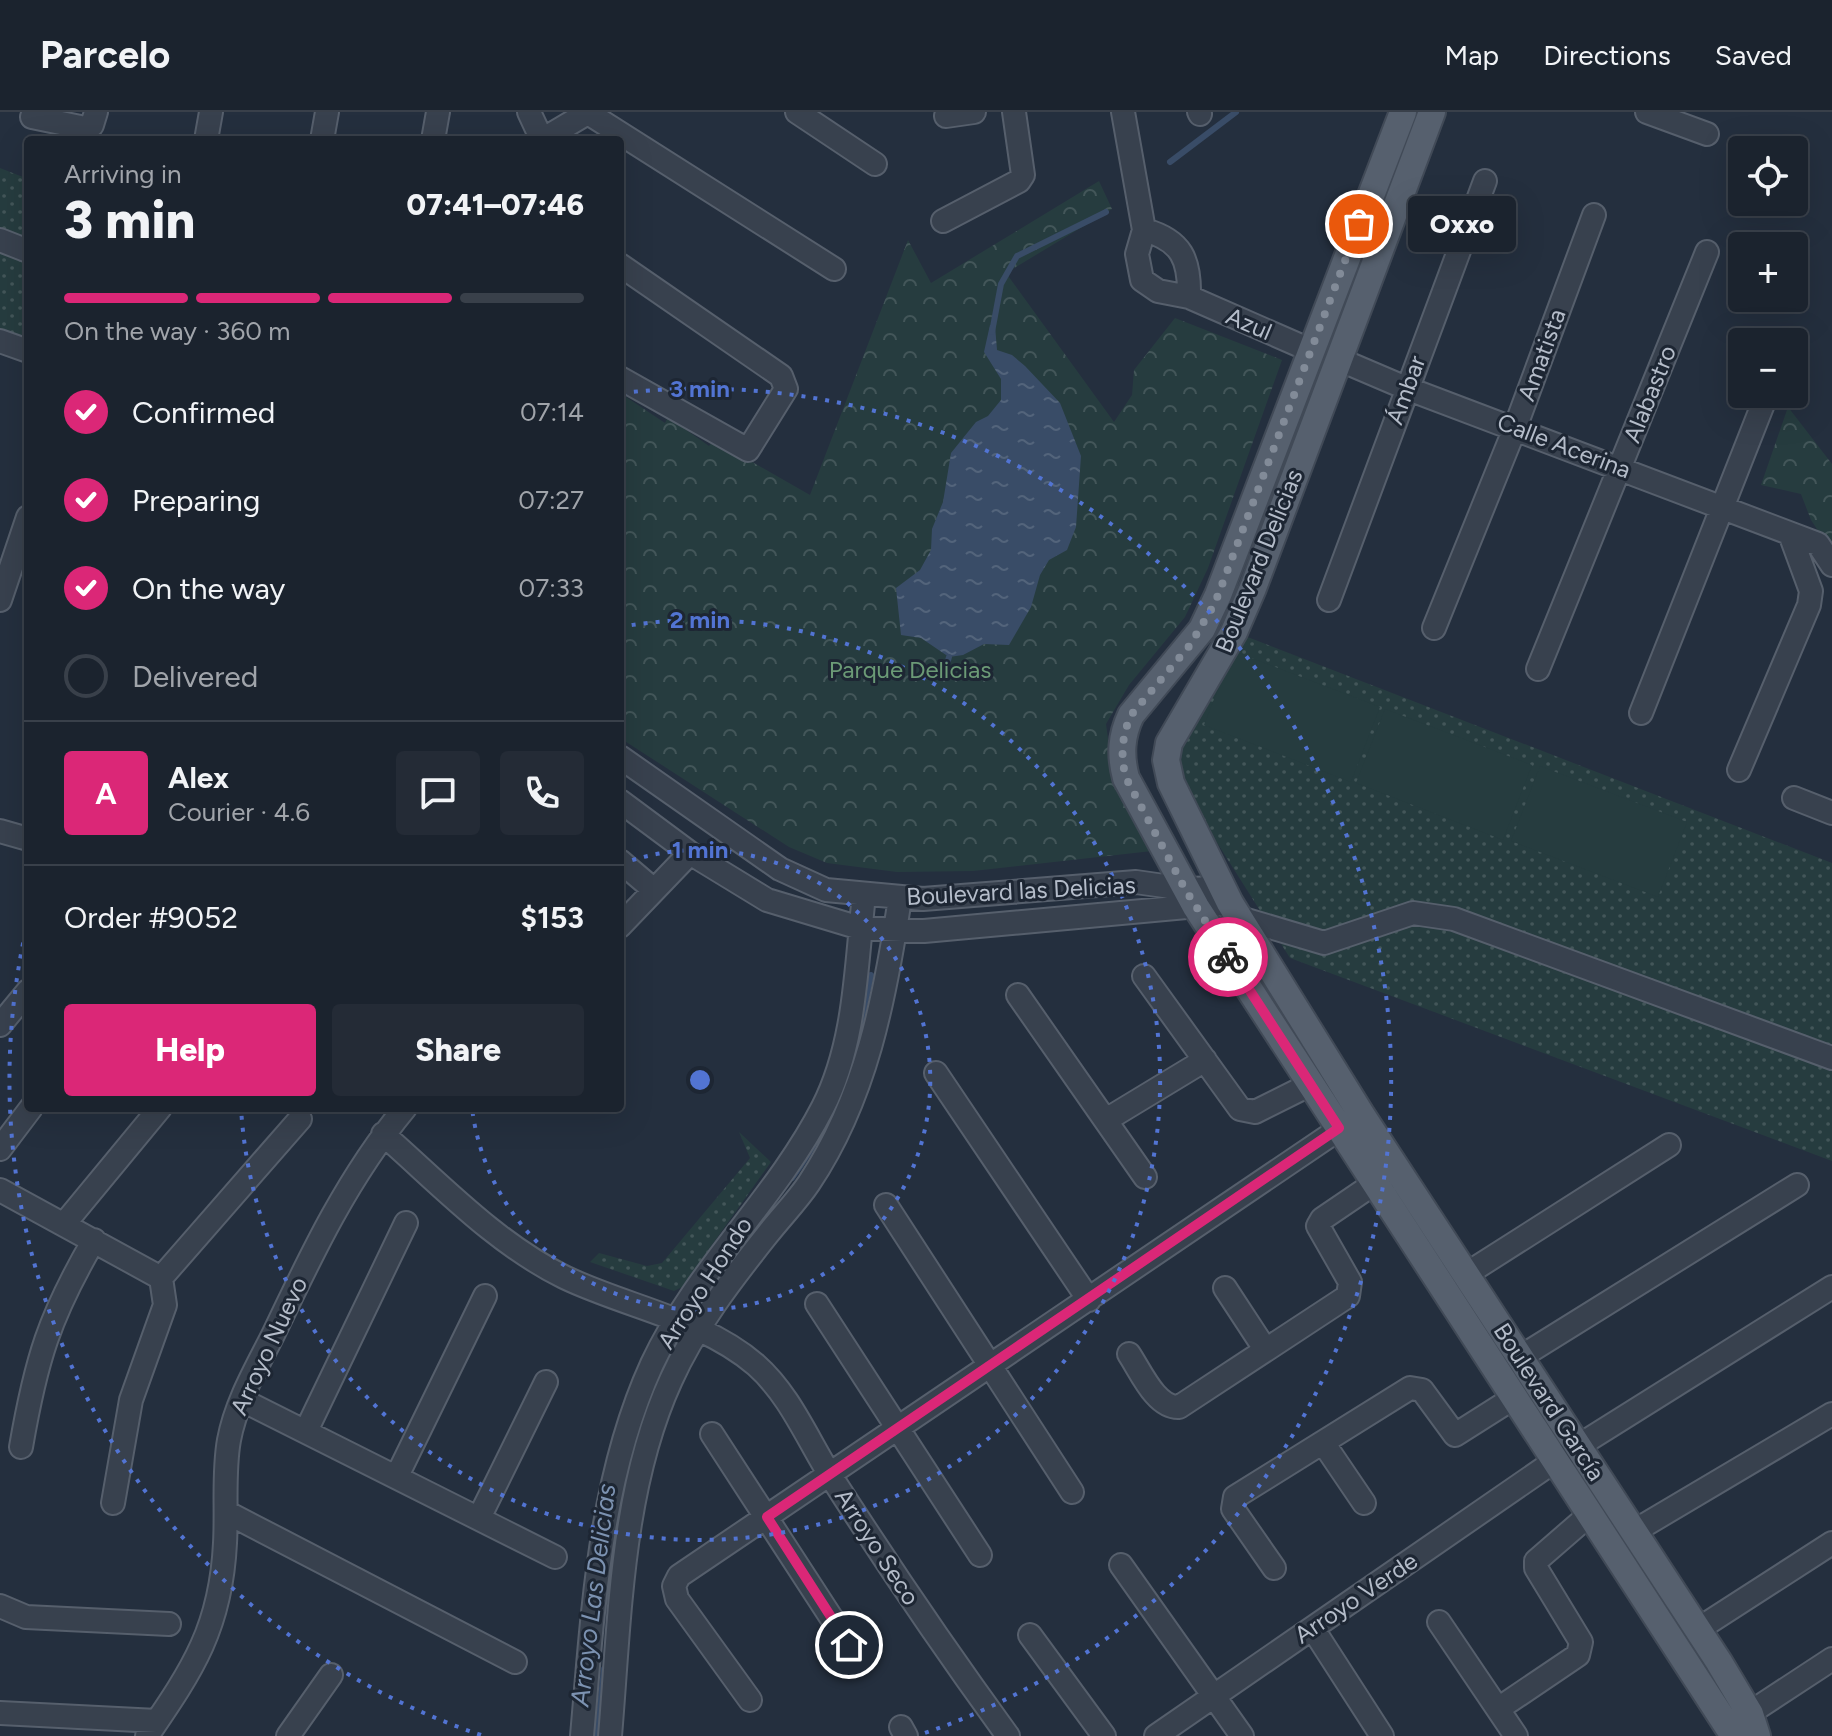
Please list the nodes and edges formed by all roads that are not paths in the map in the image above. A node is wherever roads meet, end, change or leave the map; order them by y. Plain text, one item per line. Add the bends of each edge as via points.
1 (96, 112) edge
2 (211, 112) edge
3 (327, 112) edge
4 (438, 112) edge
5 (529, 112) edge
6 (588, 112) edge
7 (797, 112) edge
8 (974, 112) edge
9 (1014, 112) edge
10 (1123, 112) edge
11 (1403, 112) edge
12 (1432, 112) edge
13 (1647, 112) edge
14 (946, 116) dead end
15 (32, 117) dead end
16 (1707, 134) dead end
17 (207, 136) edge
18 (323, 136) edge
19 (434, 136) edge
20 (540, 136) edge
21 (549, 136) edge
22 (875, 164) dead end
23 (1485, 181) dead end
24 (1594, 215) dead end
25 (943, 221) dead end
26 (1144, 230) junction
27 (0, 240) edge
28 (24, 249) edge
29 (1707, 252) dead end
30 (624, 268) edge
31 (834, 269) dead end
32 (1189, 297) junction
33 (0, 341) edge
34 (24, 350) edge
35 (1310, 350) junction
36 (1338, 359) junction
37 (624, 380) edge
38 (1406, 388) junction
39 (1762, 408) edge
40 (1515, 428) junction
41 (1620, 468) junction
42 (1724, 506) junction
43 (24, 529) edge
44 (1790, 534) junction
45 (1832, 565) edge
46 (0, 600) edge
47 (1329, 600) dead end
48 (1434, 628) dead end
49 (1538, 669) dead end
50 (1641, 713) dead end
51 (624, 760) edge
52 (1739, 770) dead end
53 (1794, 798) dead end
54 (624, 804) edge
55 (1832, 813) edge
56 (0, 831) edge
57 (24, 836) edge
58 (690, 853) junction
59 (624, 864) edge
60 (654, 890) junction
61 (864, 895) junction
62 (900, 898) junction
63 (1190, 898) junction
64 (1231, 903) junction
65 (624, 922) edge
66 (860, 928) junction
67 (895, 932) junction
68 (1144, 976) dead end
69 (1018, 995) dead end
70 (24, 996) edge
71 (0, 1025) edge
72 (1832, 1058) edge
73 (1205, 1060) junction
74 (1335, 1072) joint
75 (936, 1073) dead end
76 (1311, 1084) junction
77 (28, 1112) edge
78 (157, 1112) edge
79 (402, 1112) edge
80 (300, 1119) dead end
81 (1106, 1120) junction
82 (1350, 1121) junction
83 (383, 1134) junction
84 (1669, 1145) dead end
85 (0, 1149) edge
86 (1145, 1177) dead end
87 (1375, 1183) junction
88 (1797, 1185) dead end
89 (0, 1190) edge
90 (886, 1205) dead end
91 (65, 1223) junction
92 (406, 1223) dead end
93 (94, 1240) junction
94 (1468, 1273) junction
95 (161, 1278) junction
96 (1832, 1287) edge
97 (1225, 1288) dead end
98 (485, 1296) dead end
99 (1089, 1300) junction
100 (817, 1304) dead end
101 (675, 1320) junction
102 (697, 1331) junction
103 (1265, 1349) junction
104 (1129, 1354) dead end
105 (1519, 1358) junction
106 (992, 1363) junction
107 (546, 1382) dead end
108 (1515, 1397) junction
109 (242, 1400) junction
110 (1832, 1414) edge
111 (899, 1429) junction
112 (306, 1431) junction
113 (712, 1434) dead end
114 (1324, 1444) junction
115 (21, 1447) dead end
116 (1566, 1454) junction
117 (829, 1474) junction
118 (397, 1476) junction
119 (1072, 1492) dead end
120 (113, 1503) dead end
121 (1364, 1503) dead end
122 (226, 1512) junction
123 (1589, 1515) junction
124 (480, 1516) junction
125 (767, 1517) junction
126 (1633, 1532) junction
127 (1832, 1543) edge
128 (980, 1555) dead end
129 (555, 1557) dead end
130 (1121, 1565) dead end
131 (1274, 1568) dead end
132 (0, 1606) edge
133 (1439, 1622) dead end
134 (169, 1624) dead end
135 (1313, 1629) junction
136 (1697, 1630) junction
137 (1030, 1635) dead end
138 (849, 1645) dead end
139 (1832, 1659) edge
140 (515, 1662) dead end
141 (331, 1675) dead end
142 (1214, 1695) junction
143 (750, 1700) dead end
144 (1498, 1709) junction
145 (0, 1713) edge
146 (152, 1728) edge
147 (1744, 1728) edge
148 (288, 1736) edge
149 (582, 1736) edge
150 (610, 1736) edge
151 (1008, 1736) edge
152 (1104, 1736) edge
153 (1156, 1736) edge
154 (1242, 1736) edge
155 (1382, 1736) edge
156 (1516, 1736) edge

1 - 15 street via 92,125 85,128
2 - 17 street
3 - 18 street
4 - 19 street
5 - 20 street
6 - 21 street
6 - 31 street
7 - 22 street
8 - 14 street
9 - 25 street via 1023,175
10 - 26 street, Azul
11 - 35 main road, Boulevard Delicias
12 - 36 main road, Boulevard Delicias
13 - 16 street
23 - 38 street, Ámbar
24 - 40 street, Amatista
26 - 32 street via 1182,250 1189,268
26 - 32 street, Azul via 1137,254 1142,280 1167,295
27 - 28 street
29 - 41 street, Alabastro
30 - 37 street via 781,376 786,389 748,450
32 - 35 street, Azul
33 - 34 street
35 - 63 main road, Boulevard Delicias via 1202,629 1125,729 1126,778
36 - 38 street, Calle Acerina
36 - 64 main road, Boulevard Delicias via 1234,632 1169,743 1171,783
38 - 40 street, Calle Acerina
38 - 47 street, Ámbar
39 - 42 street
40 - 41 street, Calle Acerina
40 - 48 street, Amatista
41 - 42 street, Calle Acerina
41 - 49 street, Alabastro
42 - 44 street, Calle Acerina
42 - 50 street
43 - 46 street
44 - 45 street, Calle Acerina via 1818,544
44 - 52 street via 1811,591 1809,605
51 - 61 street, Boulevard las Delicias via 780,869 826,890
53 - 55 street
54 - 58 street, Boulevard las Delicias
56 - 57 street
58 - 60 street
58 - 66 street, Boulevard las Delicias via 767,900
59 - 60 street
60 - 65 street
61 - 62 street, Boulevard las Delicias
61 - 66 street, Arroyo Hondo
62 - 63 street, Boulevard las Delicias via 1136,882
62 - 67 street, Arroyo Hondo
63 - 64 street
63 - 67 street, Boulevard las Delicias
63 - 76 main road, Boulevard Delicias
64 - 72 street via 1324,943 1413,913 1454,919
64 - 74 main road, Boulevard Delicias
66 - 67 street, Boulevard las Delicias
66 - 101 street, Arroyo Hondo via 854,1003 825,1105 799,1150
67 - 102 street, Arroyo Hondo via 869,1056 834,1144
68 - 73 street
69 - 81 street
70 - 71 street
73 - 76 street via 1240,1109 1248,1112
73 - 81 street
74 - 82 main road, Boulevard García
75 - 99 street
76 - 82 main road, Boulevard García
77 - 85 street
78 - 91 street
79 - 83 street, Arroyo Nuevo
80 - 95 street
81 - 86 street
82 - 87 main road, Boulevard García
82 - 94 main road, Boulevard García
82 - 99 street
83 - 101 street, Arroyo Seco via 500,1238 532,1259
83 - 109 street, Arroyo Nuevo via 326,1224
84 - 94 street
87 - 103 street via 1318,1226 1350,1282 1348,1296
87 - 108 main road, Boulevard García
88 - 105 street
89 - 91 street
90 - 106 street
91 - 93 street
92 - 112 street
93 - 95 street
93 - 115 street via 44,1338
94 - 105 main road, Boulevard García
95 - 120 street via 165,1305 131,1400
96 - 116 street, Arroyo Verde
97 - 103 street
98 - 118 street
99 - 106 street
100 - 111 street
101 - 102 street, Arroyo Seco
101 - 149 street, Arroyo Hondo via 639,1392 612,1486
102 - 117 street, Arroyo Seco via 739,1352 765,1373
102 - 150 street, Arroyo Hondo via 657,1412 640,1474
103 - 104 street via 1179,1407 1169,1408
105 - 116 main road, Boulevard García
106 - 111 street
106 - 119 street
107 - 124 street
108 - 114 street via 1455,1435 1422,1390 1410,1388
108 - 116 main road, Boulevard García
109 - 112 street
109 - 122 street, Arroyo Nuevo via 229,1440
110 - 126 street
111 - 117 street
111 - 128 street
112 - 118 street
113 - 125 street
114 - 121 street
114 - 131 street via 1232,1502
116 - 123 main road, Boulevard García
116 - 126 main road, Boulevard García
116 - 135 street, Arroyo Verde
117 - 125 street
117 - 151 street, Arroyo Seco
118 - 124 street
122 - 140 street
122 - 146 street, Arroyo Nuevo via 213,1622 199,1658
123 - 144 street via 1536,1561 1581,1642 1578,1655
123 - 147 main road, Boulevard García
124 - 129 street
125 - 138 street
125 - 143 street via 679,1576 674,1586 677,1599
126 - 136 main road, Boulevard García
127 - 136 street
130 - 142 street
132 - 134 street via 26,1617
133 - 144 street
135 - 142 street, Arroyo Verde
135 - 155 street
136 - 147 main road, Boulevard García
137 - 152 street
139 - 147 street
141 - 148 street
142 - 153 street, Arroyo Verde
142 - 154 street
144 - 156 street
145 - 146 street

